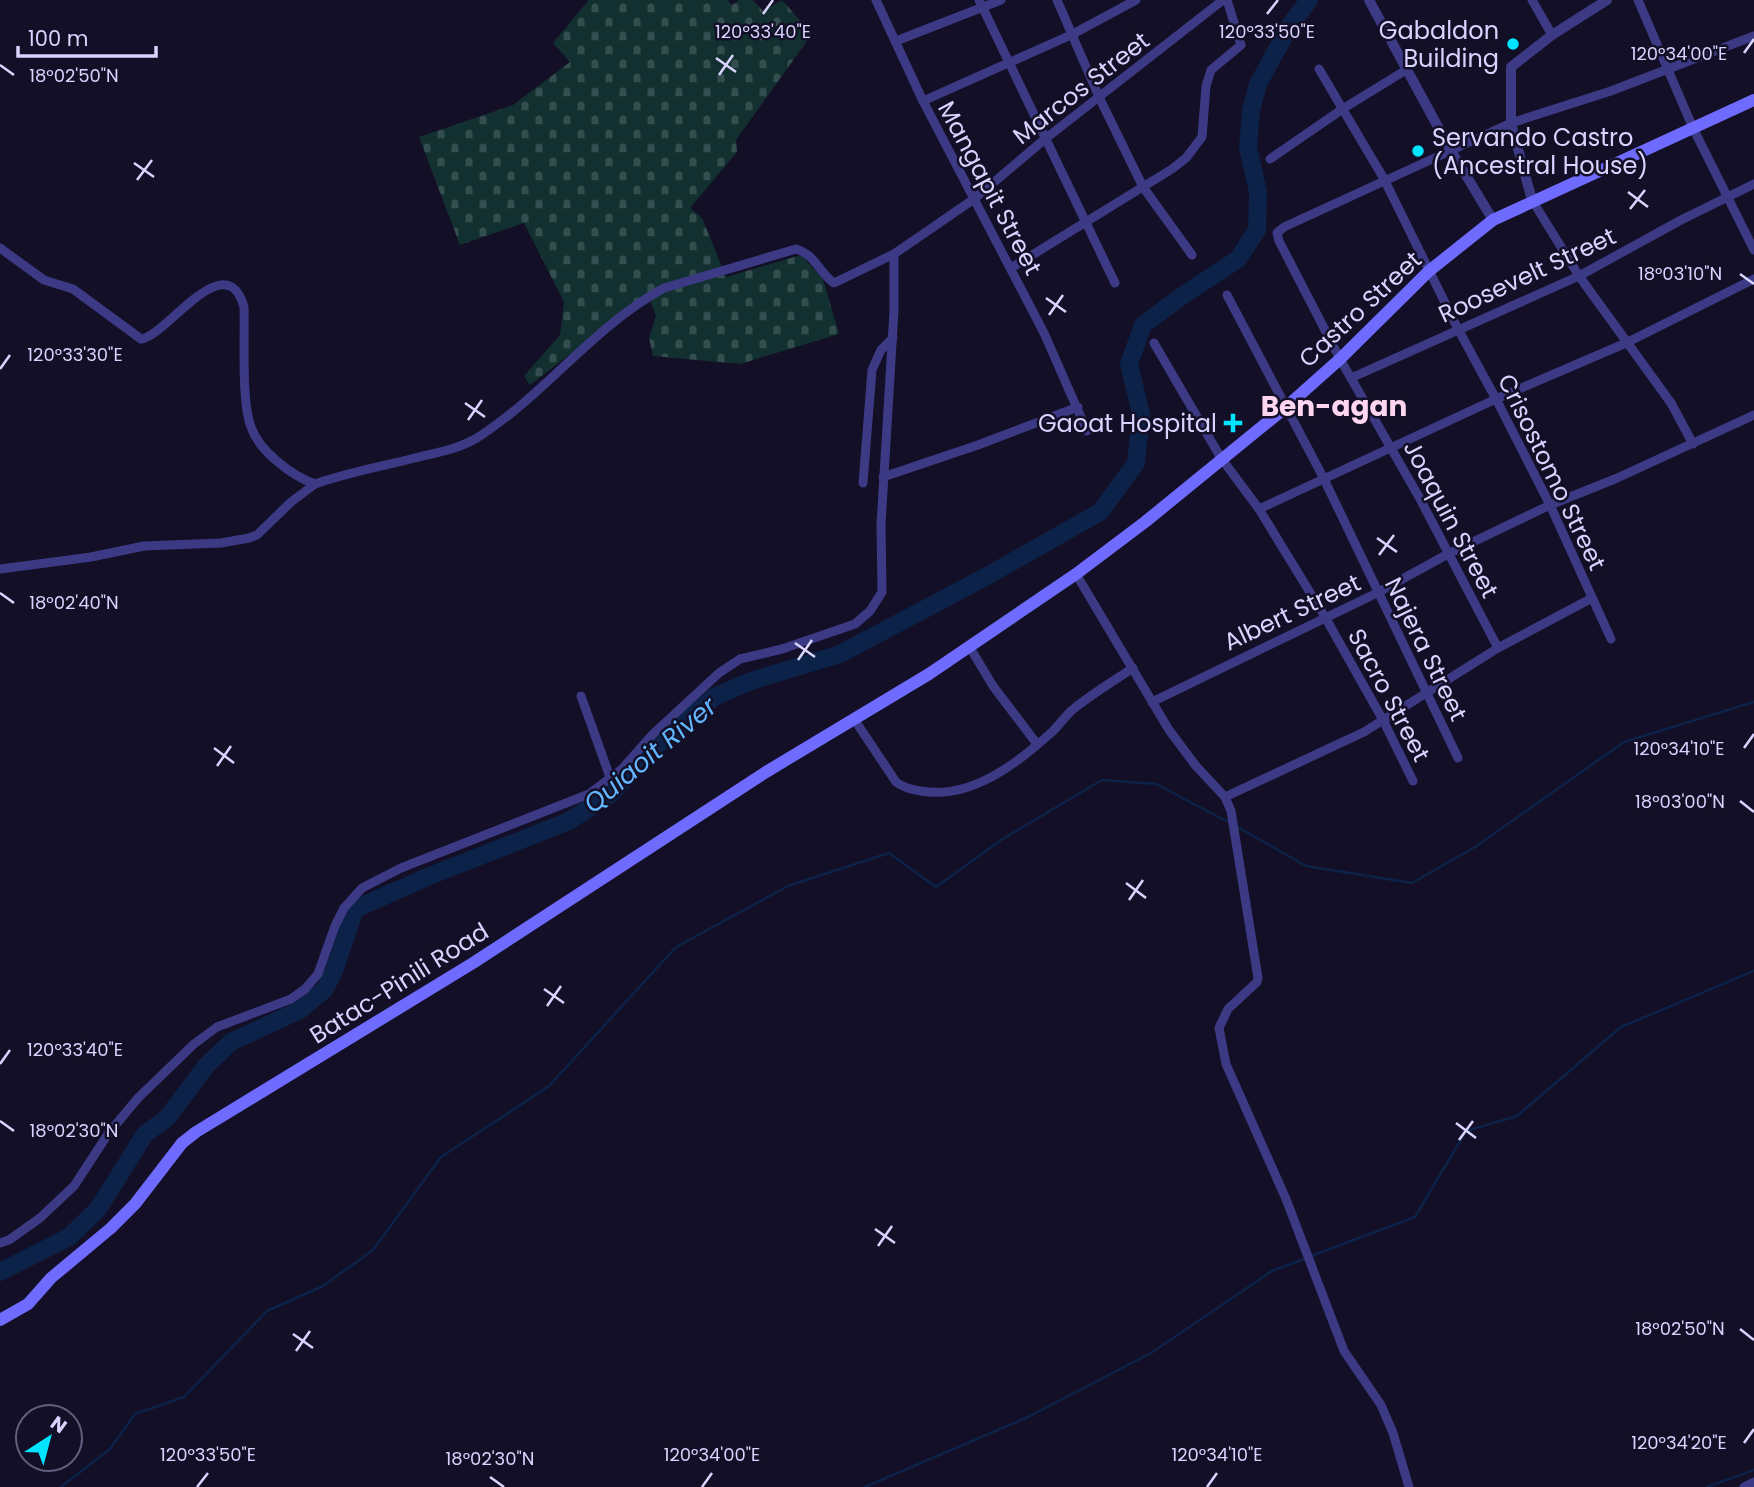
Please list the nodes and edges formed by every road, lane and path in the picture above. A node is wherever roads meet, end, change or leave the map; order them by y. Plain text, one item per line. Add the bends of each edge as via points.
1 (876, 0) edge
2 (1001, 0) edge
3 (1058, 0) edge
4 (1136, 0) edge
5 (1225, 0) edge
6 (1368, 0) edge
7 (1532, 0) edge
8 (1607, 0) edge
9 (1638, 0) edge
10 (981, 4) edge
11 (1071, 35) junction
12 (1552, 35) junction
13 (1754, 36) edge
14 (896, 41) junction
15 (1007, 63) junction
16 (1666, 68) junction
17 (1320, 69) dead end
18 (1406, 70) junction
19 (1099, 97) junction
20 (1754, 100) edge
21 (923, 101) junction
22 (1344, 108) junction
23 (1511, 123) junction
24 (1693, 128) junction
25 (1045, 139) junction
26 (1450, 149) junction
27 (1270, 159) dead end
28 (1384, 179) junction
29 (1754, 184) edge
30 (1143, 187) junction
31 (1728, 197) junction
32 (974, 199) junction
33 (1532, 200) junction
34 (1493, 220) junction
35 (1085, 222) junction
36 (0, 248) edge
37 (1754, 250) edge
38 (894, 254) junction
39 (1192, 255) dead end
40 (1011, 268) junction
41 (1430, 271) junction
42 (1578, 276) junction
43 (1754, 279) edge
44 (1115, 283) dead end
45 (1227, 295) dead end
46 (1458, 330) junction
47 (892, 338) junction
48 (1154, 343) dead end
49 (1626, 343) junction
50 (1340, 359) junction
51 (1351, 378) junction
52 (1496, 399) junction
53 (1078, 407) junction
54 (1285, 408) junction
55 (1754, 415) edge
56 (1087, 432) dead end
57 (1693, 444) junction
58 (1391, 448) junction
59 (1221, 458) junction
60 (883, 477) junction
61 (1323, 477) junction
62 (863, 483) dead end
63 (315, 485) junction
64 (1550, 505) junction
65 (1259, 509) junction
66 (1448, 554) junction
67 (0, 569) edge
68 (1076, 574) junction
69 (1377, 593) junction
70 (1592, 598) junction
71 (1325, 617) junction
72 (1611, 639) dead end
73 (969, 646) junction
74 (1498, 648) junction
75 (1133, 668) junction
76 (1426, 692) junction
77 (581, 696) dead end
78 (1152, 702) junction
79 (854, 719) junction
80 (1383, 720) junction
81 (1037, 744) junction
82 (1458, 758) dead end
83 (611, 780) junction
84 (1413, 780) dead end
85 (1225, 797) junction
86 (0, 1243) edge
87 (0, 1320) edge
88 (1754, 1482) edge
89 (1409, 1487) edge
90 (1744, 1487) edge

1 - 14 street, Mangapit Street
2 - 10 street
3 - 11 street
4 - 11 street
5 - 19 street, Marcos Street
5 - 30 street via 1242,43 1210,72 1202,137 1186,158
6 - 18 street
7 - 12 street
8 - 12 street
9 - 16 street
10 - 14 street
10 - 15 street
11 - 15 street
11 - 19 street
12 - 23 street via 1511,67
13 - 16 street
14 - 21 street, Mangapit Street
15 - 21 street
15 - 25 street
16 - 23 street
16 - 24 street
17 - 22 street, Crisostomo Street
18 - 22 street
18 - 26 street
19 - 25 street, Marcos Street
19 - 30 street
20 - 24 main road, Castro Street
21 - 32 street, Mangapit Street
22 - 27 street
22 - 28 street, Crisostomo Street
23 - 26 street
23 - 33 street
24 - 31 street
24 - 33 main road, Castro Street
25 - 32 street, Marcos Street
25 - 35 street
26 - 28 street
26 - 34 street
28 - 41 street, Crisostomo Street
28 - 50 street, Joaquin Street via 1277,233
29 - 31 street, Roosevelt Street
30 - 35 street
30 - 39 street
31 - 37 street
31 - 42 street, Roosevelt Street
32 - 38 street, Marcos Street
32 - 40 street, Mangapit Street
33 - 34 main road, Castro Street
33 - 42 street
34 - 41 main road, Castro Street
35 - 40 street
35 - 44 street
36 - 63 street via 44,279 73,289 141,339 210,290 228,285 235,288 244,307 251,429 285,468
38 - 47 street
38 - 63 street, Marcos Street via 834,283 814,259 796,249 664,288 591,340 480,436 442,452
40 - 53 street, Mangapit Street
41 - 46 street, Crisostomo Street
41 - 50 main road, Castro Street
42 - 46 street, Roosevelt Street
42 - 49 street
43 - 49 street
45 - 54 street, Najera Street
46 - 51 street, Roosevelt Street
46 - 52 street, Crisostomo Street
47 - 60 street
47 - 62 street via 872,370
48 - 59 street, Sacro Street
49 - 52 street
49 - 57 street via 1671,403
50 - 51 street, Joaquin Street
50 - 54 main road, Castro Street
51 - 58 street, Joaquin Street
52 - 58 street
52 - 64 street, Crisostomo Street
53 - 56 street, Mangapit Street
53 - 60 street
54 - 59 main road, Castro Street
54 - 61 street, Najera Street
55 - 57 street, Albert Street
57 - 64 street, Albert Street
58 - 61 street
58 - 66 street, Joaquin Street
59 - 65 street, Sacro Street
59 - 68 main road, Castro Street
60 - 83 street via 883,592 870,611 855,624 740,659 653,734
61 - 65 street
61 - 69 street, Najera Street
63 - 67 street via 249,538 144,546
64 - 66 street, Albert Street
64 - 70 street, Crisostomo Street
65 - 71 street, Sacro Street
66 - 69 street, Albert Street
66 - 74 street, Joaquin Street
68 - 73 main road, Castro Street
68 - 75 street
69 - 71 street, Albert Street
69 - 76 street, Najera Street
70 - 72 street
70 - 74 street, Crisostomo Street
71 - 78 street, Albert Street
71 - 80 street, Sacro Street
73 - 79 main road, Castro Street
73 - 81 street
74 - 76 street, Crisostomo Street
75 - 78 street
75 - 81 street via 1089,697
76 - 80 street, Crisostomo Street
76 - 82 street, Najera Street
77 - 83 street
78 - 85 street via 1183,750
79 - 81 street via 896,782 934,793 989,778
79 - 87 main road, Batac-Pinili Road via 704,810 473,963 196,1132 111,1228 51,1278 28,1304
80 - 84 street, Sacro Street
80 - 85 street, Crisostomo Street via 1349,741
83 - 86 street via 589,794 401,868 362,888 344,908 318,974 306,989 217,1027 194,1044 138,1098 74,1186 40,1218
85 - 89 street via 1233,820 1258,978 1228,1009 1219,1028 1220,1042 1344,1351 1381,1405
88 - 90 street

